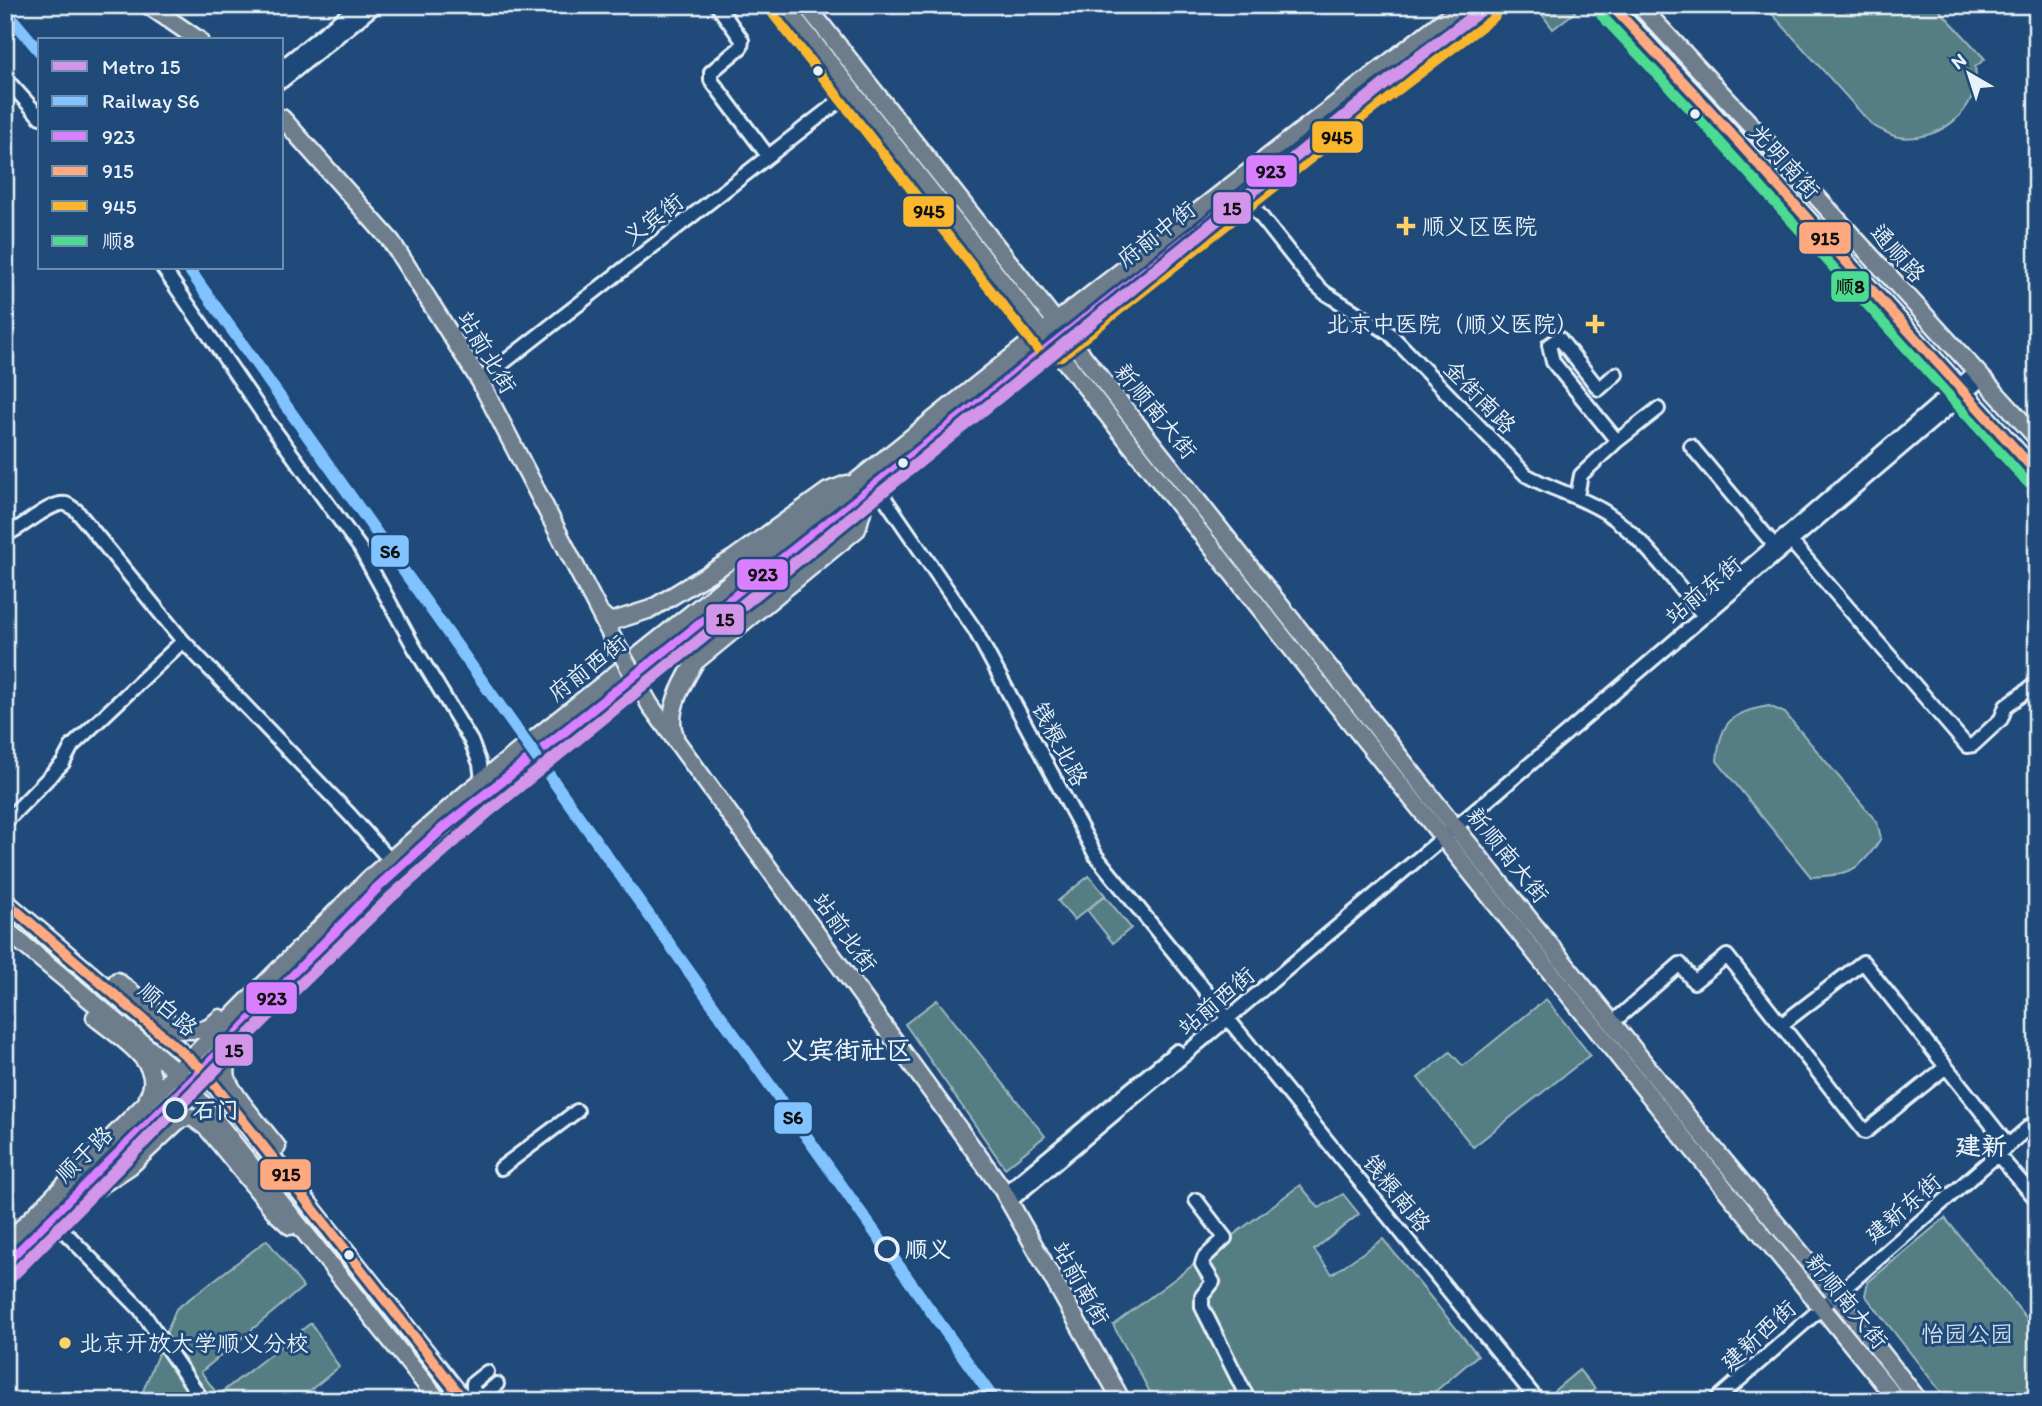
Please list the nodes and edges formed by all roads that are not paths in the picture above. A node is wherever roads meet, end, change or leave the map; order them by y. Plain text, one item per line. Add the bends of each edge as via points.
1 (148, 5) edge
2 (359, 5) edge
3 (376, 5) edge
4 (717, 5) edge
5 (784, 5) edge
6 (806, 5) edge
7 (1463, 5) edge
8 (1487, 5) edge
9 (1611, 5) edge
10 (1639, 5) edge
11 (196, 38) edge
12 (284, 65) edge
13 (5, 78) edge
14 (284, 79) edge
15 (852, 91) junction
16 (38, 115) edge
17 (284, 120) edge
18 (768, 156) junction
19 (1243, 194) junction
20 (164, 270) edge
21 (1061, 328) junction
22 (1047, 339) junction
23 (1616, 374) dead end
24 (1979, 375) junction
25 (480, 381) junction
26 (1962, 390) junction
27 (1658, 409) dead end
28 (2037, 439) edge
29 (1617, 441) junction
30 (1691, 446) dead end
31 (2037, 473) edge
32 (867, 485) junction
33 (1577, 496) junction
34 (5, 535) edge
35 (1788, 539) junction
36 (1774, 545) junction
37 (1699, 610) junction
38 (598, 611) junction
39 (183, 641) junction
40 (2037, 683) edge
41 (679, 744) junction
42 (482, 780) junction
43 (5, 822) edge
44 (1447, 829) junction
45 (389, 859) junction
46 (5, 901) edge
47 (5, 929) edge
48 (62, 947) junction
49 (44, 962) junction
50 (286, 972) junction
51 (1226, 1015) junction
52 (1612, 1023) junction
53 (1782, 1025) junction
54 (1946, 1068) junction
55 (190, 1071) junction
56 (577, 1111) dead end
57 (2037, 1120) edge
58 (130, 1121) junction
59 (2008, 1145) junction
60 (1997, 1154) junction
61 (501, 1168) dead end
62 (1005, 1194) junction
63 (1196, 1200) dead end
64 (2037, 1200) edge
65 (313, 1209) junction
66 (54, 1216) junction
67 (5, 1245) edge
68 (320, 1250) junction
69 (5, 1265) edge
70 (1828, 1301) junction
71 (487, 1372) dead end
72 (497, 1384) dead end
73 (468, 1397) edge
74 (203, 1401) edge
75 (439, 1401) edge
76 (1122, 1401) edge
77 (1249, 1401) edge
78 (1538, 1401) edge
79 (1715, 1401) edge
80 (1898, 1401) edge
81 (1919, 1401) edge

1 - 11 main road
2 - 12 street
3 - 14 street
4 - 18 street via 742,40 741,47 711,72 711,80
5 - 15 main road, 新顺南大街
6 - 21 main road, 新顺南大街
7 - 21 main road, 府前中街
8 - 19 main road, 府前中街
9 - 26 main road, 光明南街
10 - 24 main road, 通顺路
13 - 16 street
15 - 18 street, 义宾街
15 - 22 main road, 新顺南大街
17 - 25 main road, 站前北街 via 391,241
18 - 25 street, 义宾街
19 - 21 main road, 府前中街
19 - 33 street, 金街南路 via 1311,280 1389,332 1526,475
20 - 42 street via 360,548 471,741
21 - 22 main road, 府前中街
21 - 44 main road, 新顺南大街
22 - 32 main road, 府前西街
22 - 44 main road, 新顺南大街
23 - 29 street via 1599,388 1559,338 1549,345 1553,362
24 - 26 street, 站前东街
24 - 28 main road, 通顺路
25 - 38 main road, 站前北街
26 - 31 main road, 光明南街
26 - 35 street, 站前东街
27 - 29 street
29 - 33 street via 1581,475
30 - 36 street
32 - 38 main road via 828,491 733,559 651,609 610,622
32 - 41 main road via 857,529 695,662 673,712 671,723
32 - 42 main road, 府前西街
32 - 50 main road, 府前西街 via 451,821
32 - 51 street, 钱粮北路 via 975,630 1096,856
33 - 37 street, 金街南路 via 1630,532
34 - 39 street via 53,506 66,504 76,510
35 - 36 street, 站前东街
35 - 40 street via 1967,746 2001,719 2006,706
35 - 44 street, 站前东街
36 - 37 street, 站前东街
37 - 44 street, 站前东街
38 - 41 main road, 站前北街, bridge via 650,705
39 - 43 street via 72,746 63,763
39 - 45 street
41 - 62 main road, 站前北街
42 - 45 main road, 府前西街
44 - 51 street, 站前西街
44 - 52 main road, 新顺南大街
44 - 70 main road, 新顺南大街 via 1682,1136
45 - 50 main road, 府前西街
46 - 48 main road, 顺白路
47 - 49 main road, 顺白路
48 - 50 main road via 88,959 179,1030 190,1032 210,1027 262,977
48 - 55 main road, 顺白路
49 - 55 main road, 顺白路
49 - 58 main road via 64,992 150,1068 153,1088
50 - 55 main road, 府前西街
50 - 65 main road via 274,1009 233,1051 227,1077 301,1177
51 - 62 street, 站前西街
51 - 78 street, 钱粮南路
52 - 53 street via 1680,964 1694,982 1727,956
52 - 70 main road, 新顺南大街
53 - 54 street via 1863,962
53 - 54 street via 1865,1132
54 - 59 street
55 - 58 main road, 顺于路
55 - 65 main road, 顺白路
55 - 66 main road, 顺于路
55 - 68 main road, 顺白路
56 - 61 street
57 - 59 street, 建新东街
58 - 67 main road, 顺于路
59 - 60 street, 建新东街
60 - 64 street
60 - 70 street, 建新东街
62 - 76 main road, 站前南街
63 - 77 street via 1225,1238 1202,1264 1213,1282 1202,1296 1202,1307
65 - 73 main road, 顺白路
66 - 68 main road via 120,1173 180,1119 192,1117 207,1128 276,1213
66 - 69 main road, 顺于路
66 - 74 street via 140,1309
68 - 75 main road, 顺白路
70 - 79 street, 建新西街
70 - 80 main road, 新顺南大街
70 - 81 main road, 新顺南大街
71 - 73 street via 473,1383
72 - 73 street via 483,1396

